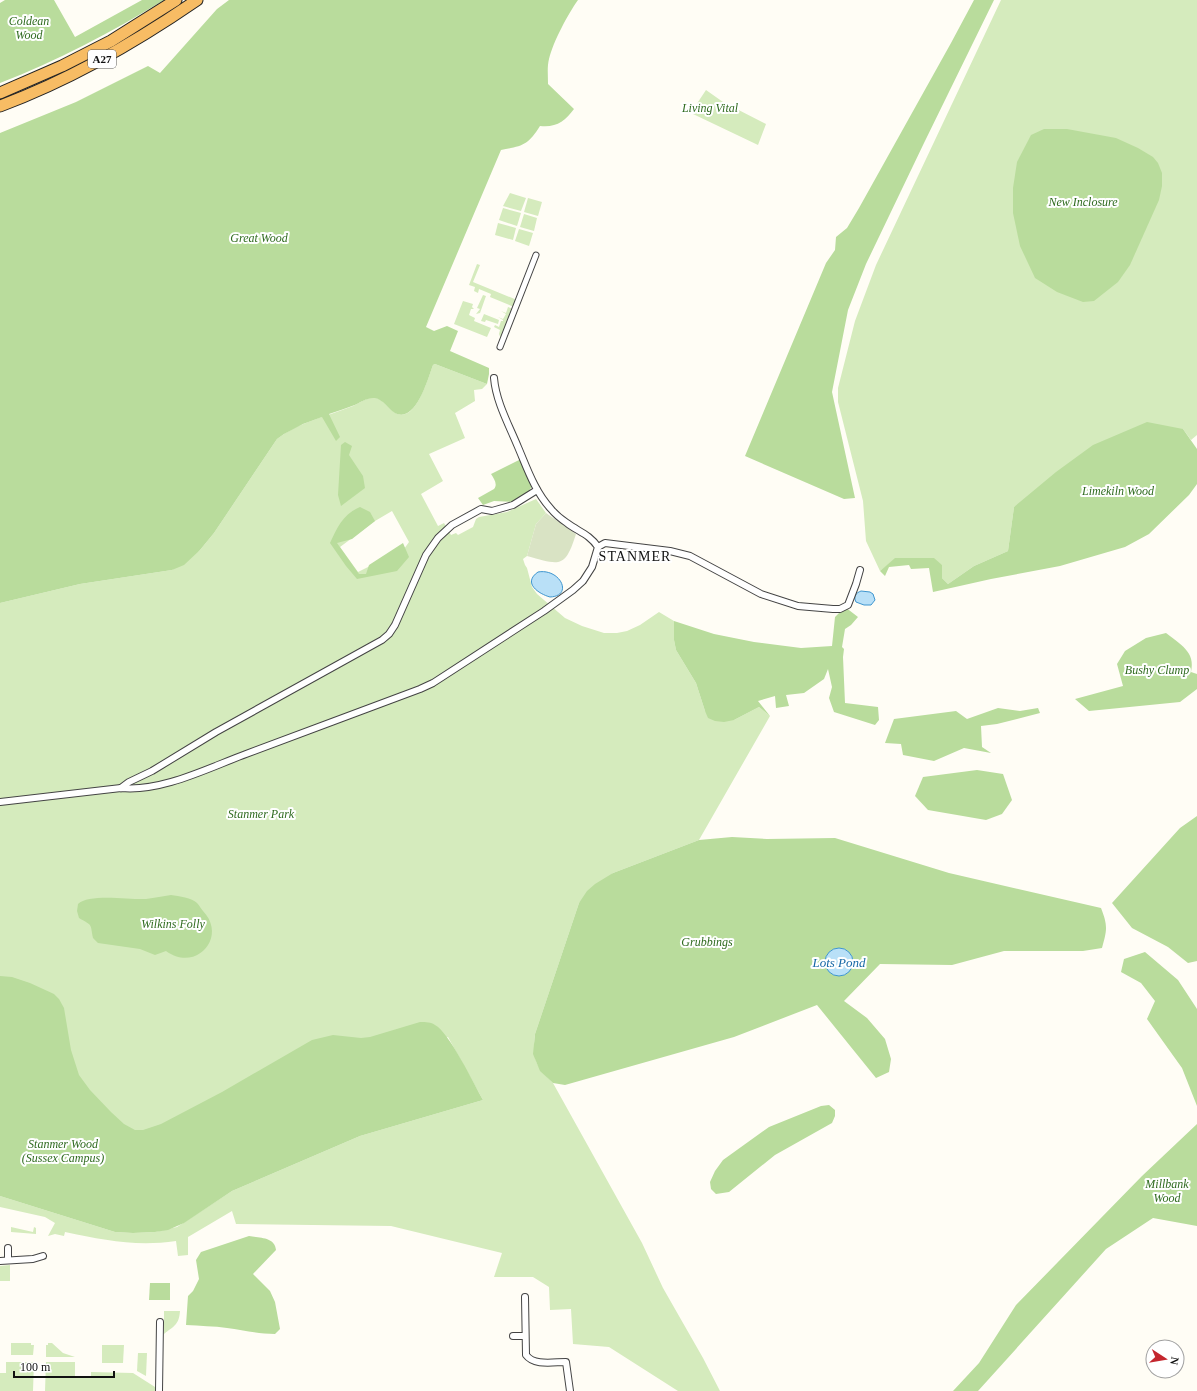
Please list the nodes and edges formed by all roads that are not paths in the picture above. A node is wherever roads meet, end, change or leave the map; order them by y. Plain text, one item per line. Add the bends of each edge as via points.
1 (176, 0) edge
2 (197, 0) edge
3 (0, 94) edge
4 (0, 106) edge
5 (536, 255) dead end
6 (500, 347) dead end
7 (494, 378) dead end
8 (537, 490) junction
9 (598, 547) junction
10 (860, 570) dead end
11 (121, 788) junction
12 (0, 802) edge
13 (8, 1248) dead end
14 (43, 1256) dead end
15 (8, 1260) junction
16 (0, 1261) edge
17 (525, 1297) dead end
18 (160, 1322) dead end
19 (513, 1336) dead end
20 (525, 1336) junction
21 (158, 1391) edge
22 (570, 1391) edge

1 - 3 highway, A27 via 111,41
2 - 4 highway, A27 via 116,52
5 - 6 street
7 - 8 street via 502,409
8 - 9 street via 559,517 590,537
8 - 11 street via 513,505 492,511 481,510 452,525 438,538 426,555 395,626 382,640
9 - 10 street via 605,543 690,556 761,594 810,608 833,609 848,605
9 - 11 street via 592,567 573,590 433,683 184,778 146,787
11 - 12 street
13 - 15 street
14 - 15 street
15 - 16 street
17 - 20 street
18 - 21 street
19 - 20 street
20 - 22 street via 525,1352 530,1360 566,1362

